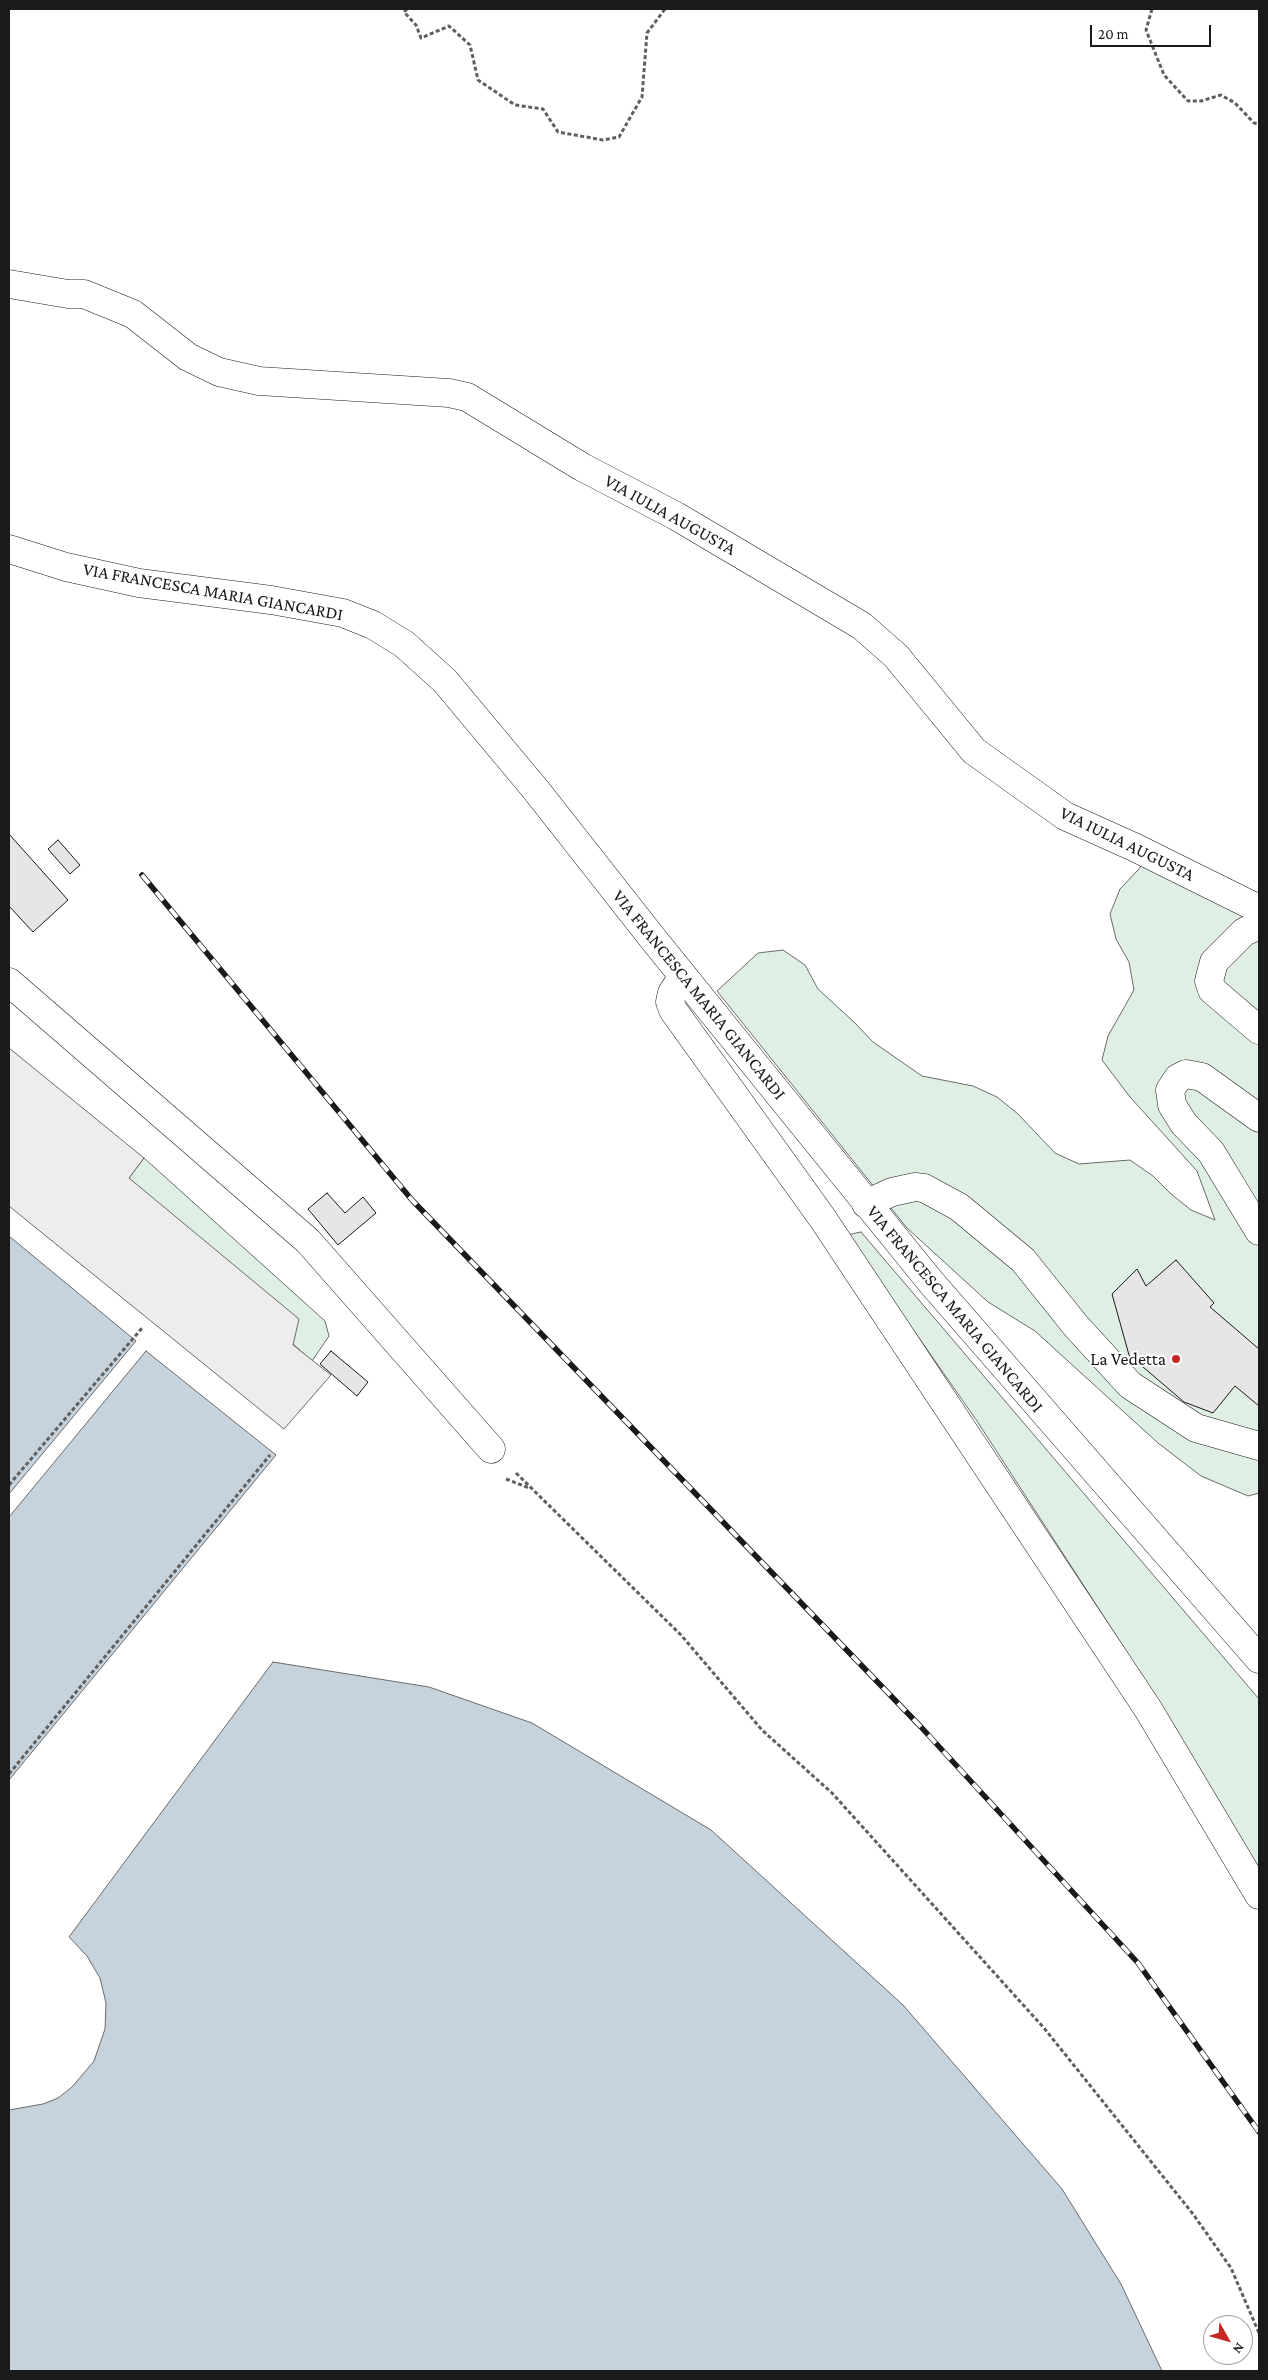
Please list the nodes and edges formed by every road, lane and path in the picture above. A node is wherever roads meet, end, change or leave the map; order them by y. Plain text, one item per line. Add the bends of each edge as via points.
1 (407, 9) edge
2 (665, 9) edge
3 (1152, 9) edge
4 (1259, 124) edge
5 (9, 284) edge
6 (9, 549) edge
7 (1259, 909) edge
8 (1259, 925) edge
9 (9, 982) edge
10 (678, 984) junction
11 (1259, 1030) edge
12 (1259, 1118) edge
13 (866, 1204) junction
14 (1259, 1231) edge
15 (142, 1328) dead end
16 (1259, 1446) edge
17 (491, 1449) joint
18 (270, 1455) dead end
19 (9, 1485) edge
20 (1259, 1659) edge
21 (9, 1774) edge
22 (1259, 1895) edge
23 (1259, 2333) edge

1 - 2 path via 404,12 416,24 421,38 449,26 470,45 478,80 515,105 542,108 558,132 603,140 619,137 642,97 647,33
3 - 4 path via 1146,30 1164,75 1188,101 1221,95
5 - 7 street, VIA IULIA AUGUSTA via 84,294 133,314 188,357 219,372 259,381 449,393 467,397 582,467 676,516 862,626 896,656 974,751 1065,816
6 - 10 street, VIA FRANCESCA MARIA GIANCARDI via 66,567 139,583 343,613 373,625 404,644 451,688 536,790
8 - 11 street via 1244,932 1214,962 1209,981 1212,990
9 - 17 street via 308,1241
10 - 13 street, VIA FRANCESCA MARIA GIANCARDI
10 - 22 street via 670,1002 673,1010 745,1114 824,1219 1148,1709
12 - 14 street via 1202,1077 1186,1074 1178,1078 1170,1090 1172,1104 1184,1124 1211,1152
13 - 16 street via 892,1192 915,1187 924,1188 959,1207 1023,1260 1076,1326 1130,1385 1196,1428
13 - 20 street, VIA FRANCESCA MARIA GIANCARDI via 1036,1405
15 - 19 path
17 - 23 path via 681,1636 762,1730 832,1793 1044,2028 1226,2260
18 - 21 path

